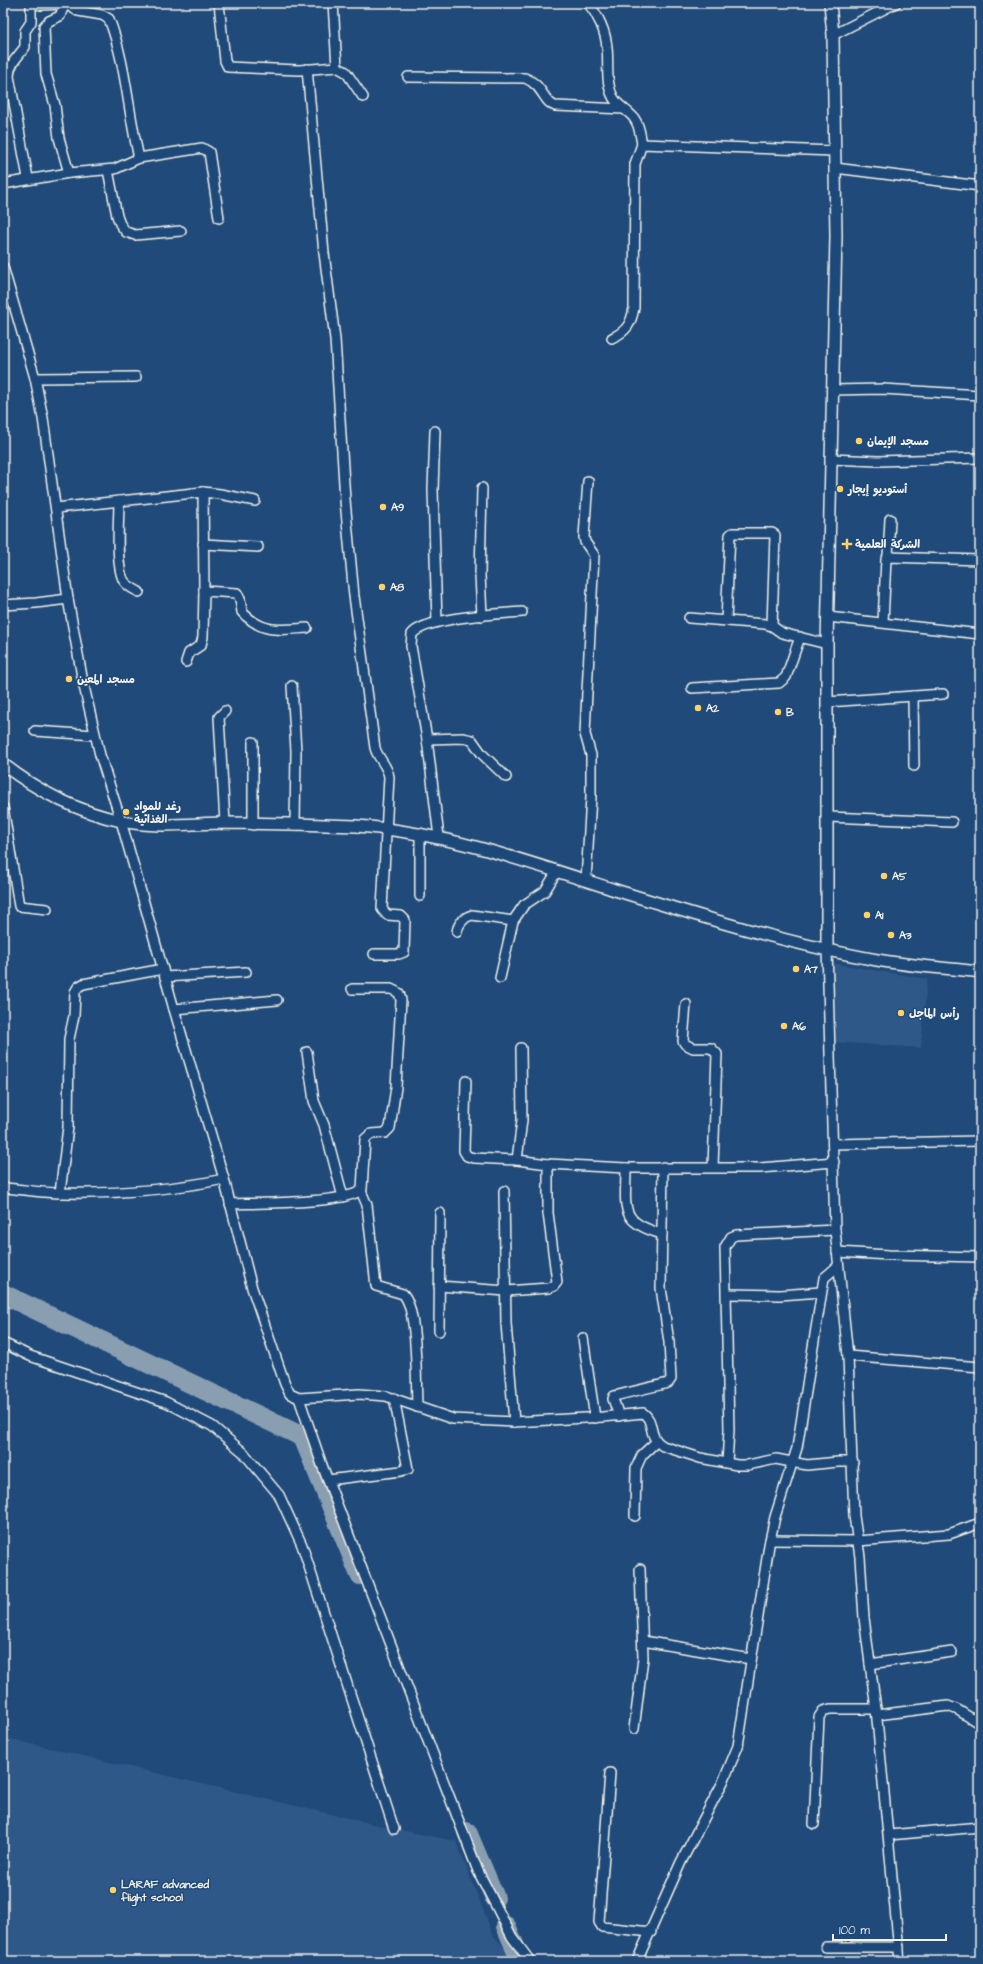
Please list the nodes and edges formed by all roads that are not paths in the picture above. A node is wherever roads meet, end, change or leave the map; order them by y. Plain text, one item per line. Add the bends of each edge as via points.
1 (31, 3) edge
2 (35, 3) edge
3 (219, 3) edge
4 (332, 3) edge
5 (588, 3) edge
6 (830, 3) edge
7 (896, 3) edge
8 (65, 4) edge
9 (833, 35) junction
10 (337, 66) junction
11 (307, 69) junction
12 (408, 77) dead end
13 (363, 97) dead end
14 (624, 109) junction
15 (642, 144) junction
16 (834, 151) junction
17 (140, 158) junction
18 (835, 168) junction
19 (108, 170) junction
20 (69, 172) junction
21 (28, 178) junction
22 (3, 184) edge
23 (980, 186) edge
24 (219, 218) dead end
25 (181, 231) dead end
26 (3, 267) edge
27 (612, 338) dead end
28 (136, 377) dead end
29 (35, 378) junction
30 (832, 390) junction
31 (980, 395) edge
32 (435, 431) dead end
33 (980, 458) edge
34 (830, 459) junction
35 (588, 481) dead end
36 (482, 488) dead end
37 (203, 492) junction
38 (120, 501) junction
39 (255, 501) dead end
40 (56, 508) junction
41 (890, 520) dead end
42 (204, 544) junction
43 (258, 547) dead end
44 (888, 557) junction
45 (980, 560) edge
46 (204, 591) junction
47 (139, 592) dead end
48 (68, 599) junction
49 (3, 604) edge
50 (522, 612) dead end
51 (482, 616) junction
52 (828, 617) junction
53 (689, 618) dead end
54 (726, 621) junction
55 (436, 622) junction
56 (883, 622) junction
57 (772, 626) junction
58 (307, 628) dead end
59 (980, 634) edge
60 (800, 637) junction
61 (827, 644) junction
62 (186, 662) dead end
63 (292, 686) dead end
64 (692, 688) dead end
65 (943, 694) dead end
66 (913, 696) junction
67 (827, 702) junction
68 (225, 712) dead end
69 (35, 731) dead end
70 (95, 735) junction
71 (427, 739) junction
72 (253, 742) dead end
73 (3, 764) edge
74 (914, 766) dead end
75 (506, 777) dead end
76 (3, 807) edge
77 (828, 817) junction
78 (121, 821) junction
79 (952, 822) dead end
80 (225, 823) junction
81 (253, 825) junction
82 (295, 825) junction
83 (387, 828) junction
84 (420, 833) junction
85 (439, 837) junction
86 (557, 871) junction
87 (586, 880) junction
88 (420, 896) dead end
89 (47, 909) dead end
90 (514, 921) junction
91 (457, 932) dead end
92 (827, 949) junction
93 (374, 954) dead end
94 (246, 972) dead end
95 (980, 972) edge
96 (164, 973) junction
97 (500, 978) dead end
98 (352, 989) dead end
99 (277, 1000) dead end
100 (686, 1004) dead end
101 (174, 1009) junction
102 (521, 1048) dead end
103 (307, 1052) dead end
104 (466, 1081) dead end
105 (980, 1141) edge
106 (833, 1144) junction
107 (517, 1160) junction
108 (834, 1162) junction
109 (548, 1164) junction
110 (663, 1167) junction
111 (713, 1167) junction
112 (626, 1168) junction
113 (224, 1179) junction
114 (3, 1188) edge
115 (361, 1191) junction
116 (504, 1191) dead end
117 (60, 1193) junction
118 (343, 1197) junction
119 (230, 1204) junction
120 (440, 1213) dead end
121 (835, 1230) junction
122 (662, 1234) junction
123 (837, 1252) junction
124 (980, 1257) edge
125 (838, 1266) junction
126 (439, 1286) junction
127 (506, 1291) junction
128 (821, 1292) junction
129 (727, 1294) junction
130 (439, 1331) dead end
131 (583, 1338) dead end
132 (3, 1343) edge
133 (848, 1356) junction
134 (980, 1367) edge
135 (299, 1398) junction
136 (394, 1398) junction
137 (417, 1407) junction
138 (619, 1416) junction
139 (595, 1418) junction
140 (514, 1422) junction
141 (656, 1442) junction
142 (793, 1462) junction
143 (853, 1462) junction
144 (727, 1463) junction
145 (328, 1480) junction
146 (635, 1516) dead end
147 (980, 1523) edge
148 (770, 1540) junction
149 (857, 1541) junction
150 (640, 1569) dead end
151 (644, 1641) junction
152 (952, 1652) dead end
153 (751, 1659) junction
154 (870, 1664) junction
155 (876, 1712) junction
156 (980, 1724) edge
157 (634, 1729) dead end
158 (610, 1773) dead end
159 (814, 1824) dead end
160 (980, 1827) edge
161 (394, 1829) dead end
162 (889, 1835) junction
163 (651, 1932) junction
164 (826, 1947) dead end
165 (899, 1947) junction
166 (530, 1961) edge
167 (637, 1961) edge
168 (900, 1961) edge

1 - 21 street via 31,22 25,31 25,48 14,61 9,76
2 - 8 street
3 - 11 street via 225,62 228,67
4 - 10 street
5 - 14 street via 600,22 606,40 612,96
6 - 9 street
7 - 9 street
8 - 17 street via 109,19 130,100 132,129
8 - 20 street via 60,16 44,26 46,74
9 - 16 street
10 - 11 street
10 - 13 street via 346,72
11 - 83 street via 324,253 335,339 354,596 375,748 388,772
12 - 14 street via 525,78 536,84 548,102 555,106
14 - 15 street via 637,122
15 - 16 street
15 - 27 street via 635,164 634,308 629,327
16 - 18 street
17 - 19 street via 122,167
17 - 24 street via 202,148 207,150
18 - 23 street
18 - 30 street via 836,259
19 - 20 street
19 - 25 street via 117,216 126,232 135,235
20 - 21 street
21 - 22 street
26 - 29 street
28 - 29 street
29 - 40 street
30 - 31 street via 883,389
30 - 34 street
32 - 55 street via 433,490
33 - 34 street via 878,461
34 - 52 street
35 - 87 street via 584,537 594,555 586,720 591,776
36 - 51 street
37 - 38 street
37 - 39 street
37 - 42 street
38 - 40 street
38 - 47 street via 118,541 122,576 126,584
40 - 48 street
41 - 44 street
42 - 43 street
42 - 46 street
44 - 45 street
44 - 56 street
46 - 58 street via 237,593 242,612 265,629
46 - 62 street via 202,642 189,653
48 - 49 street via 30,604
48 - 70 street via 82,682
50 - 51 street
51 - 55 street
52 - 56 street
52 - 61 street
53 - 54 street
54 - 57 street
54 - 57 street via 730,534 772,533 775,535
55 - 71 street via 415,630 411,639
56 - 59 street
57 - 60 street via 777,631
60 - 61 street
60 - 64 street via 786,677 779,683
61 - 67 street
63 - 82 street via 296,750
65 - 66 street
66 - 67 street
66 - 74 street
67 - 77 street
68 - 80 street via 219,717
69 - 70 street
70 - 78 street via 108,787
71 - 75 street via 472,740 482,754
71 - 85 street
72 - 81 street
73 - 78 street via 21,779 50,794
76 - 89 street via 19,906
77 - 79 street
77 - 92 street
78 - 80 street via 153,824
78 - 96 street
80 - 81 street
81 - 82 street
82 - 83 street
83 - 84 street
83 - 93 street via 382,909 387,915 404,918 404,950 402,954
84 - 85 street
84 - 88 street
85 - 86 street
86 - 87 street
86 - 90 street via 544,891 524,905
87 - 92 street via 746,929
90 - 91 street via 472,915 462,921
90 - 97 street
92 - 95 street via 902,964
92 - 106 street
94 - 96 street
96 - 101 street
96 - 117 street via 83,984 74,992 74,1016 69,1039 68,1127
98 - 115 street via 391,989 399,993 401,1000 396,1087 390,1128 385,1133 371,1134 365,1139
99 - 101 street
100 - 111 street via 683,1041 693,1048 712,1048 716,1054
101 - 113 street
102 - 107 street via 522,1136
103 - 118 street via 314,1102 324,1125
104 - 107 street via 464,1151 467,1156
105 - 106 street
106 - 108 street
107 - 109 street
108 - 111 street via 760,1168
108 - 121 street
109 - 112 street
109 - 127 street via 548,1213 556,1282 549,1288
110 - 111 street
110 - 112 street
110 - 122 street
112 - 122 street via 626,1212 635,1223
113 - 117 street via 167,1188
113 - 119 street
114 - 117 street
115 - 118 street
115 - 137 street via 367,1205 376,1286 403,1294 409,1303 416,1354
116 - 127 street
118 - 119 street
119 - 135 street via 252,1288 281,1373 290,1394
120 - 126 street
121 - 123 street
121 - 129 street via 743,1234 731,1237 725,1247
122 - 138 street via 661,1288 672,1379 668,1383 614,1396
123 - 124 street
123 - 125 street
125 - 128 street via 824,1278
125 - 133 street
126 - 127 street
126 - 130 street
127 - 140 street
128 - 129 street via 780,1295
128 - 142 street via 814,1350
129 - 144 street
131 - 139 street
132 - 161 street via 30,1356 166,1402 212,1426 243,1452 279,1495 302,1545
133 - 134 street
133 - 143 street
135 - 136 street via 359,1394
135 - 145 street
136 - 137 street
136 - 145 street via 408,1469
137 - 140 street via 453,1419
138 - 139 street
138 - 141 street via 639,1413 645,1415
139 - 140 street
141 - 144 street via 700,1458
141 - 146 street via 645,1451 637,1464
142 - 143 street via 807,1465
142 - 144 street via 776,1459 748,1465
142 - 148 street via 783,1488
143 - 149 street
145 - 166 street via 478,1871 512,1937
147 - 149 street via 949,1534
148 - 149 street
148 - 153 street
149 - 154 street
150 - 151 street
151 - 153 street
151 - 157 street
152 - 154 street
153 - 163 street via 738,1746 681,1862
154 - 155 street
155 - 156 street via 948,1706
155 - 159 street via 830,1709 823,1711 819,1717
155 - 162 street
158 - 163 street via 599,1922 602,1926
160 - 162 street
162 - 165 street
163 - 167 street
164 - 165 street
165 - 168 street

